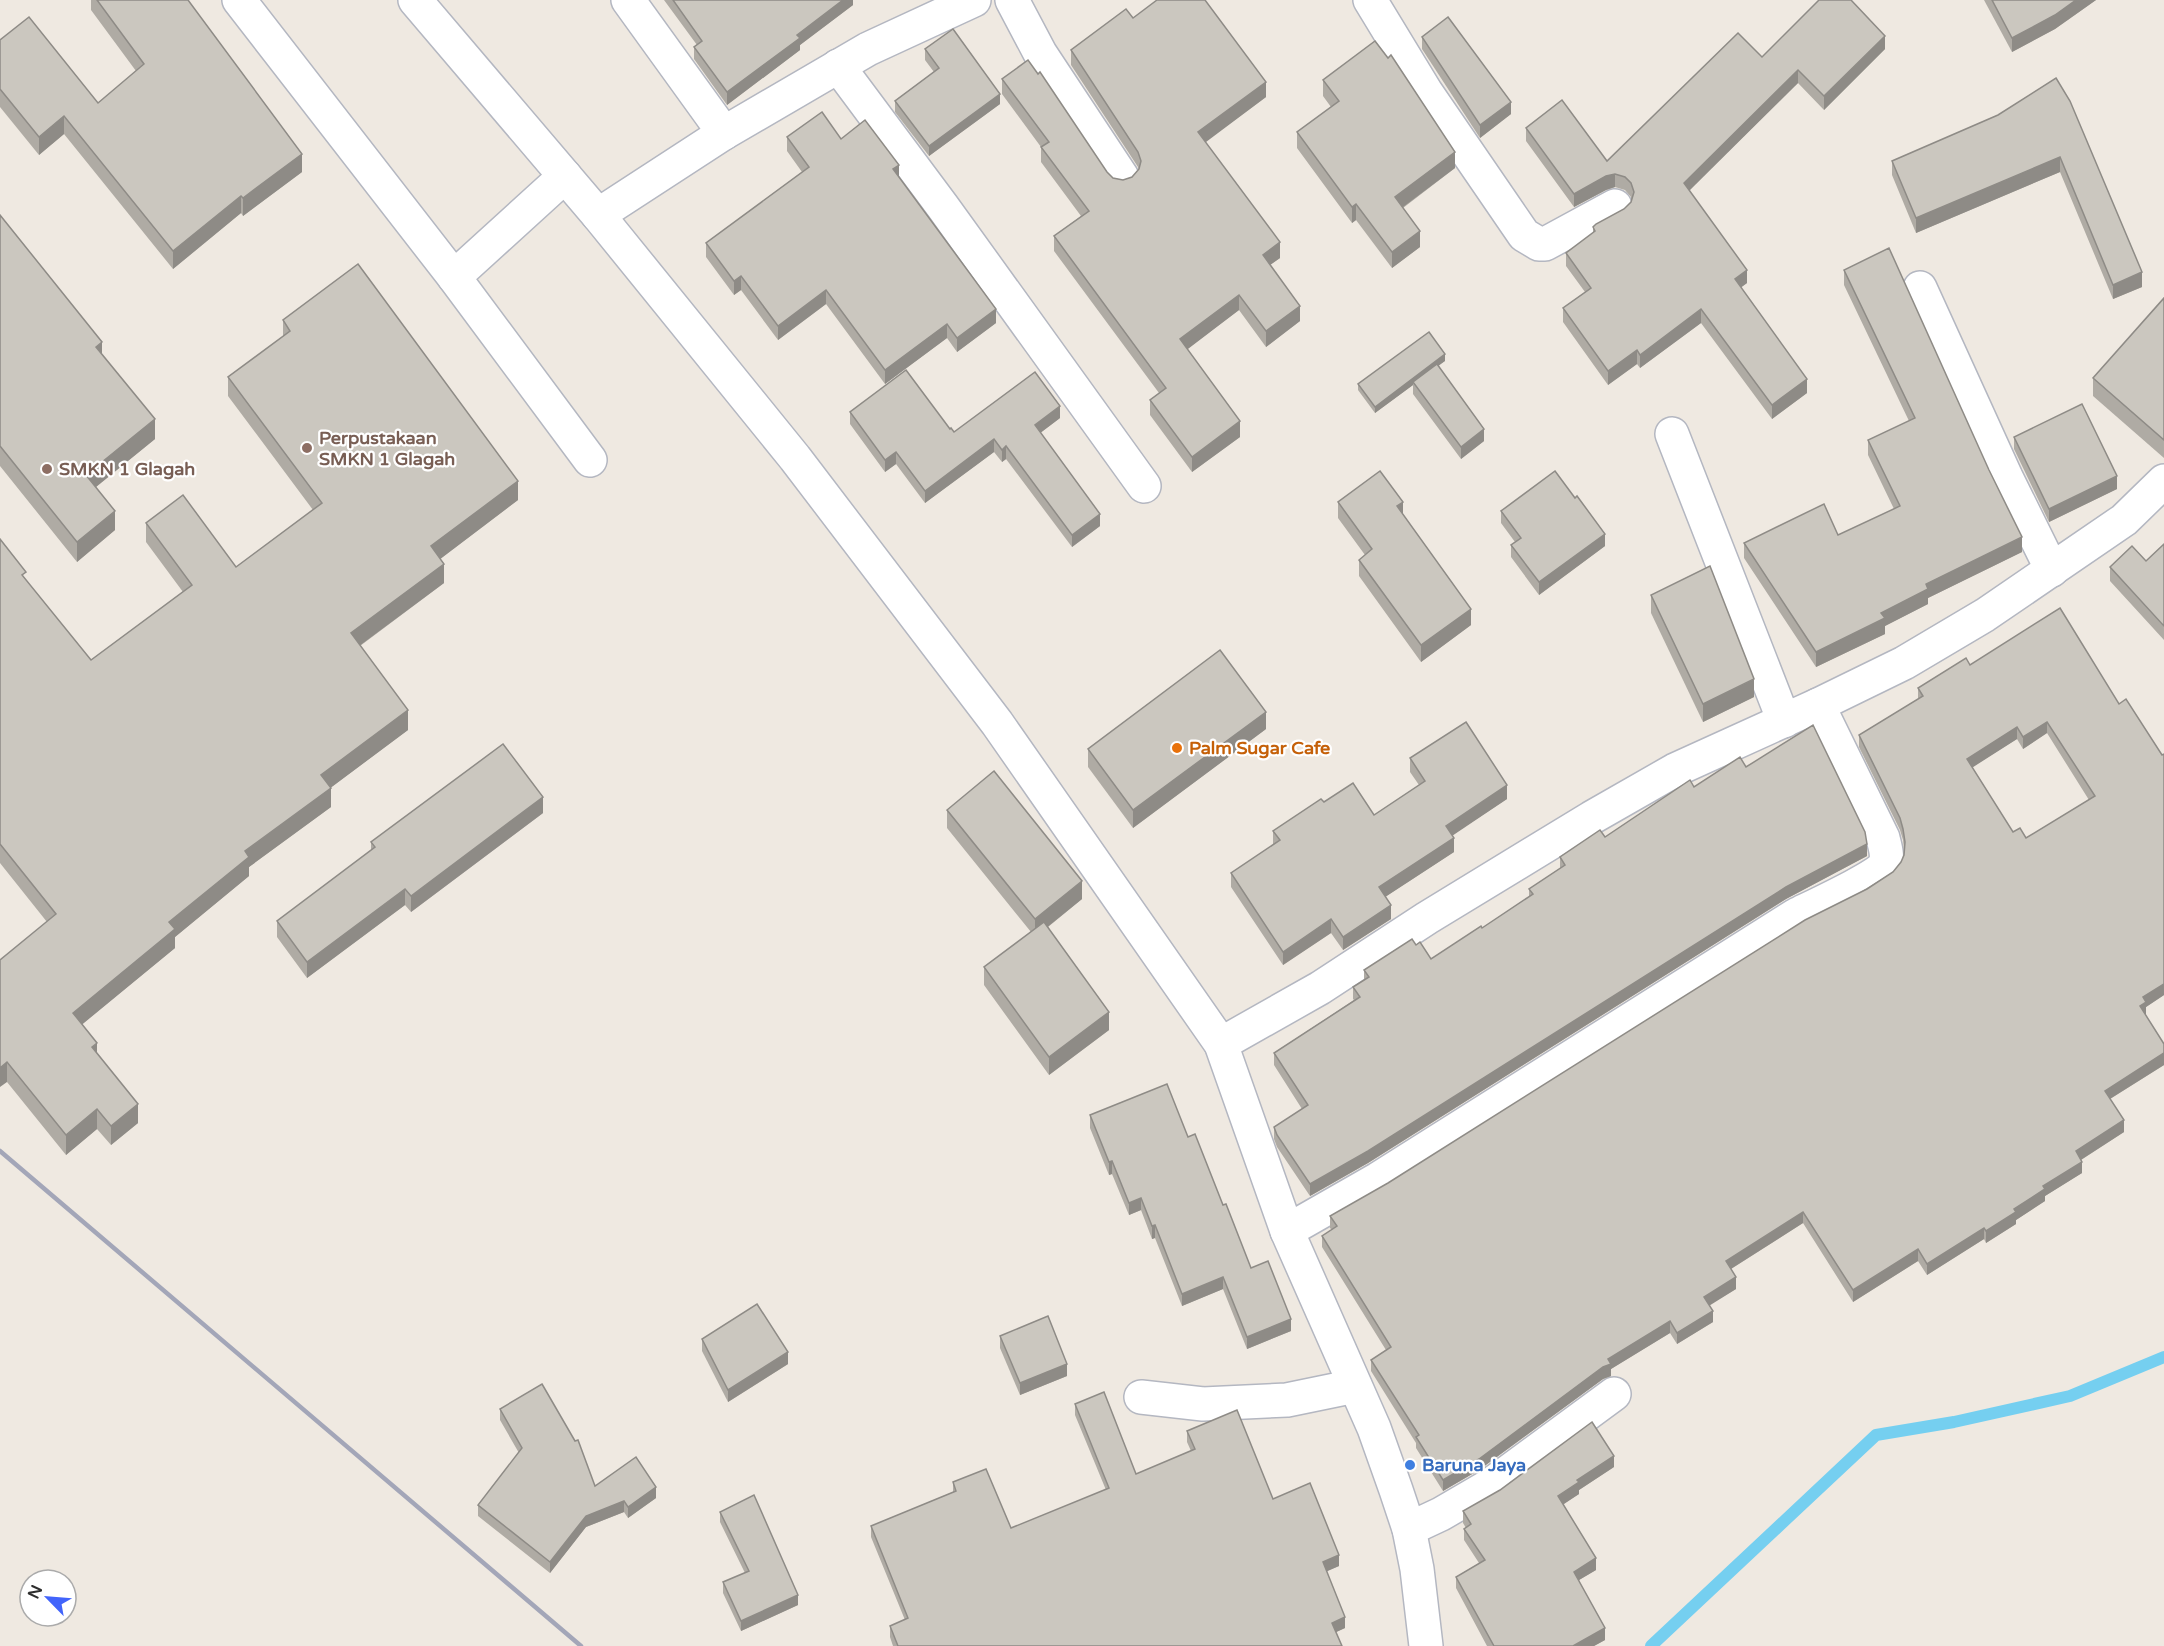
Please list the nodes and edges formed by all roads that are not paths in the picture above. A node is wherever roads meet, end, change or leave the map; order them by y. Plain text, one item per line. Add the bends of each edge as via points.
1 (239, 0) edge
2 (415, 0) edge
3 (628, 0) edge
4 (974, 0) edge
5 (1012, 0) edge
6 (1370, 0) edge
7 (838, 66) junction
8 (724, 133) junction
9 (565, 176) junction
10 (1122, 177) edge
11 (1615, 206) dead end
12 (598, 215) junction
13 (454, 277) junction
14 (1920, 288) dead end
15 (1672, 434) dead end
16 (590, 460) dead end
17 (2164, 481) edge
18 (1144, 486) dead end
19 (2052, 570) junction
20 (1818, 705) junction
21 (1784, 721) junction
22 (1221, 1044) junction
23 (1287, 1231) junction
24 (1355, 1386) junction
25 (1614, 1394) dead end
26 (1141, 1397) dead end
27 (1409, 1529) junction
28 (1426, 1646) edge

1 - 13 street
2 - 9 street
3 - 8 street
4 - 7 street
5 - 10 street via 1040,53
6 - 11 street via 1426,92 1524,235 1545,244
7 - 8 street
7 - 18 street
8 - 12 street
9 - 12 street
9 - 13 street
12 - 22 street via 795,458 997,723
13 - 16 street
14 - 19 street
15 - 21 street
17 - 19 street via 2124,520
19 - 20 street via 1904,663
20 - 21 street
20 - 23 street via 1883,838 1887,859 1884,867 1796,915 1378,1179
21 - 22 street via 1675,770 1591,818 1320,988
22 - 23 street
23 - 24 street
24 - 26 street via 1287,1400 1203,1404
24 - 27 street
25 - 27 street via 1489,1486
27 - 28 street

